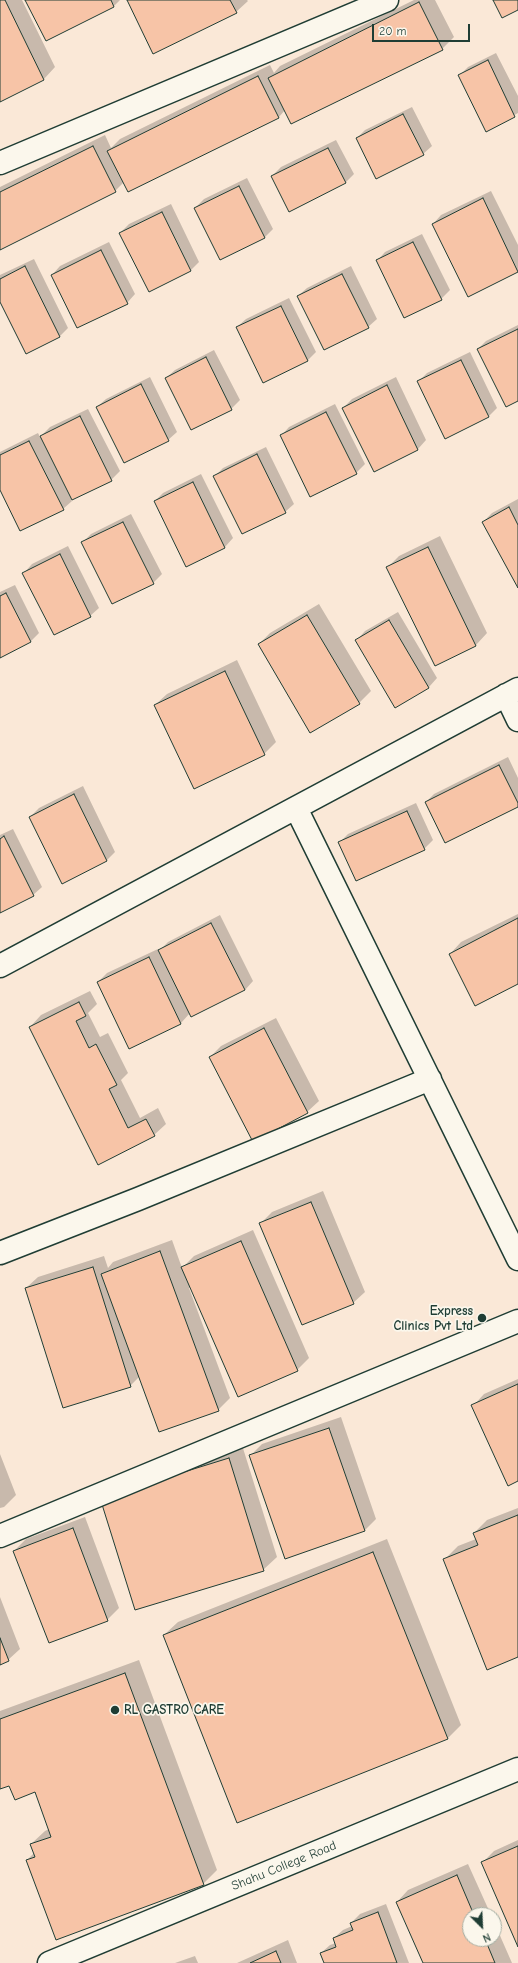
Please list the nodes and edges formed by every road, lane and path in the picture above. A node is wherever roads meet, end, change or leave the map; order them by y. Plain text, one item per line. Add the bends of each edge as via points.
1 (387, 0) edge
2 (0, 163) edge
3 (512, 692) edge
4 (518, 720) edge
5 (296, 808) junction
6 (0, 966) edge
7 (430, 1079) junction
8 (0, 1253) edge
9 (518, 1259) edge
10 (518, 1321) edge
11 (0, 1536) edge
12 (518, 1769) edge
13 (49, 1963) edge

1 - 2 street
3 - 4 street
3 - 5 street
5 - 6 street
5 - 7 street
7 - 8 street
7 - 9 street
10 - 11 street
12 - 13 street, Shahu College Road

